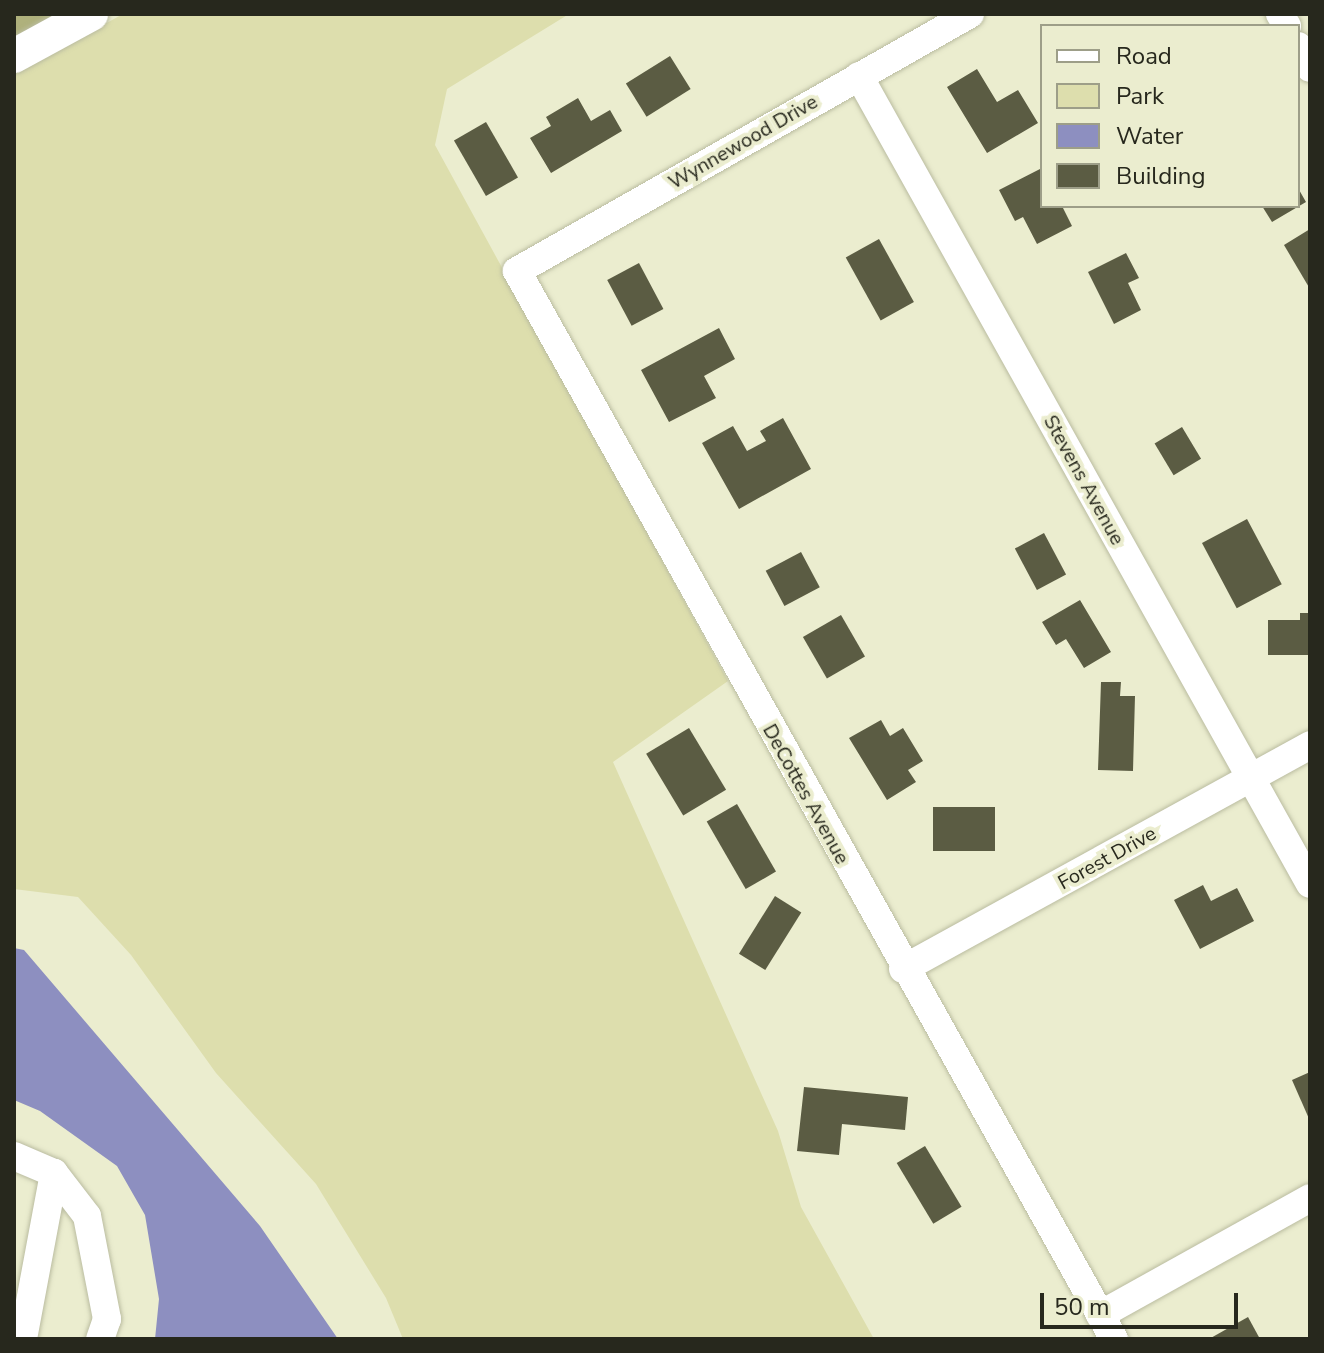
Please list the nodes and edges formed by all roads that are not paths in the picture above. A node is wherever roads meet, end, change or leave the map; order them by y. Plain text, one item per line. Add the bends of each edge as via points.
1 (91, 14) edge
2 (970, 14) edge
3 (1300, 50) edge
4 (14, 56) edge
5 (1310, 68) edge
6 (859, 76) junction
7 (517, 271) joint
8 (1310, 745) edge
9 (1250, 779) junction
10 (1310, 884) edge
11 (903, 969) junction
12 (14, 1156) edge
13 (54, 1173) junction
14 (1310, 1198) edge
15 (1107, 1327) edge
16 (23, 1339) edge
17 (100, 1339) edge

1 - 4 main road
2 - 6 street, Wynnewood Drive
3 - 5 street
6 - 7 street, Wynnewood Drive
6 - 9 street, Stevens Avenue
7 - 11 street, DeCottes Avenue
8 - 9 street, Forest Drive
9 - 10 street, Stevens Avenue
9 - 11 street, Forest Drive
11 - 15 street, DeCottes Avenue
12 - 13 street
13 - 16 street
13 - 17 street via 87,1216 107,1319
14 - 15 street

